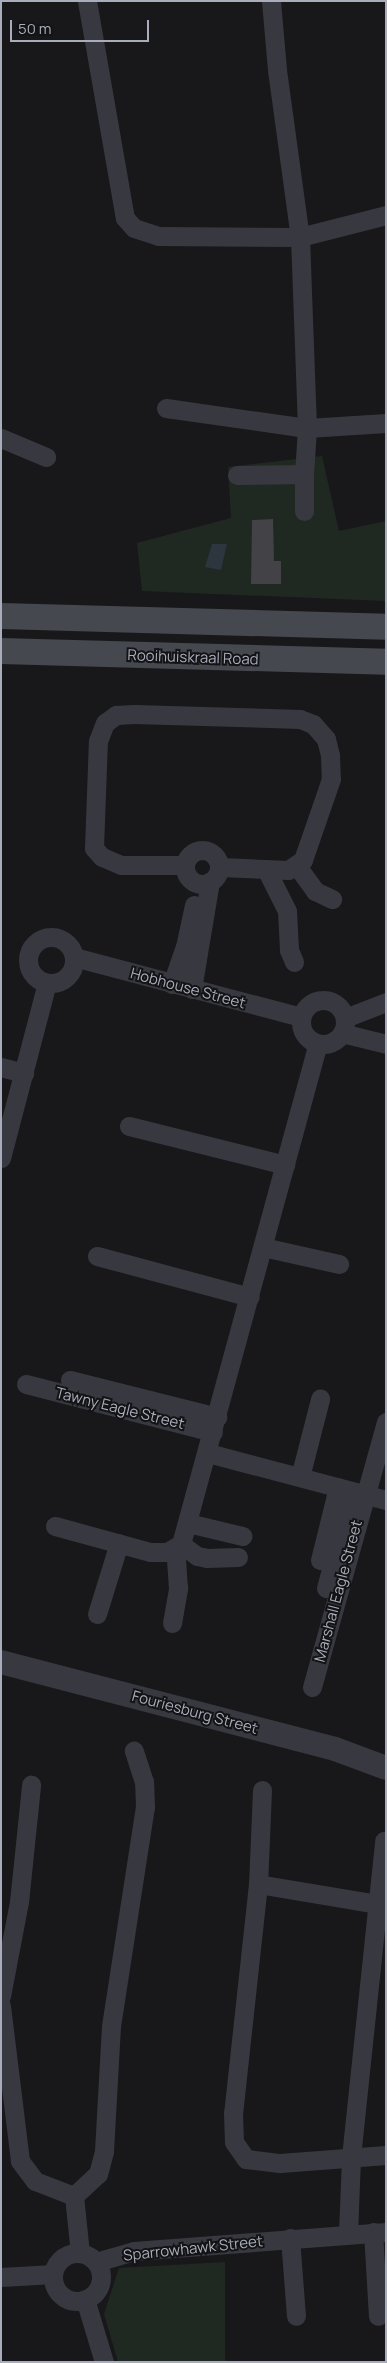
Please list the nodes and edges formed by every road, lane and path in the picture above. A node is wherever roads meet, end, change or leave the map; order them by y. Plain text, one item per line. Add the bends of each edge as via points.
1 (87, 1) edge
2 (271, 1) edge
3 (386, 215) edge
4 (300, 237) junction
5 (166, 408) dead end
6 (386, 423) edge
7 (306, 428) junction
8 (1, 438) edge
9 (46, 457) dead end
10 (304, 474) junction
11 (237, 475) dead end
12 (304, 511) dead end
13 (1, 616) edge
14 (386, 627) edge
15 (1, 651) edge
16 (386, 662) edge
17 (185, 865) junction
18 (297, 866) junction
19 (266, 869) junction
20 (209, 878) junction
21 (332, 899) dead end
22 (74, 957) junction
23 (294, 962) dead end
24 (47, 983) junction
25 (172, 984) junction
26 (192, 989) junction
27 (386, 1002) edge
28 (301, 1017) junction
29 (343, 1026) junction
30 (318, 1043) junction
31 (386, 1044) edge
32 (1, 1067) edge
33 (24, 1073) junction
34 (129, 1126) dead end
35 (1, 1158) edge
36 (285, 1165) junction
37 (263, 1247) junction
38 (97, 1256) dead end
39 (339, 1264) dead end
40 (250, 1297) junction
41 (70, 1380) dead end
42 (26, 1384) dead end
43 (320, 1399) dead end
44 (386, 1422) edge
45 (215, 1424) junction
46 (208, 1453) junction
47 (300, 1477) junction
48 (351, 1491) junction
49 (386, 1500) edge
50 (188, 1523) junction
51 (55, 1526) dead end
52 (242, 1536) dead end
53 (118, 1543) junction
54 (178, 1547) junction
55 (238, 1557) dead end
56 (314, 1585) dead end
57 (97, 1614) dead end
58 (172, 1623) dead end
59 (311, 1642) dead end
60 (1, 1662) edge
61 (312, 1687) dead end
62 (134, 1751) dead end
63 (386, 1768) edge
64 (31, 1785) dead end
65 (262, 1790) dead end
66 (384, 1841) dead end
67 (258, 1884) junction
68 (378, 1904) junction
69 (1, 1996) edge
70 (1, 2006) edge
71 (386, 2155) edge
72 (351, 2158) junction
73 (74, 2196) junction
74 (379, 2232) edge
75 (348, 2233) junction
76 (290, 2238) junction
77 (80, 2253) junction
78 (96, 2262) junction
79 (53, 2274) junction
80 (1, 2277) edge
81 (85, 2299) junction
82 (296, 2316) dead end
83 (378, 2316) dead end
84 (104, 2362) edge

1 - 4 street via 125,218 134,228 158,236
2 - 4 street
3 - 4 street
4 - 7 street
5 - 7 street
6 - 7 street
7 - 10 street
8 - 9 street
10 - 11 street
10 - 12 street
13 - 14 main road
15 - 16 main road, Rooihuiskraal Road
17 - 18 street via 121,865 102,858 94,848 98,741 105,724 116,716 300,718 313,724 326,740 331,779 308,853
17 - 20 street via 186,875
17 - 20 street via 190,854 203,849 215,855
18 - 19 street via 288,870
18 - 21 street via 315,891
19 - 20 street
19 - 23 street via 287,911 289,950
20 - 25 street
20 - 26 street
22 - 24 street via 69,975 56,983
22 - 24 street via 72,949 60,938 44,938 36,943 28,958 29,965 34,975
22 - 25 street, Hobhouse Street
24 - 33 street
25 - 26 street, Hobhouse Street
26 - 28 street, Hobhouse Street
27 - 29 street
28 - 29 street via 309,1004 324,999 338,1005
28 - 30 street via 306,1036
29 - 30 street via 332,1042
29 - 31 street
30 - 36 street
32 - 33 street
33 - 35 street
34 - 36 street
36 - 37 street
37 - 39 street
37 - 40 street
38 - 40 street
40 - 45 street
41 - 45 street, Tawny Eagle Street
42 - 45 street, Tawny Eagle Street
43 - 47 street
44 - 48 street, Marshall Eagle Street
45 - 46 street
46 - 47 street
46 - 50 street
47 - 48 street
48 - 49 street
48 - 56 street, Marshall Eagle Street
48 - 59 street, Marshall Eagle Street
48 - 61 street, Marshall Eagle Street
50 - 52 street
50 - 54 street
51 - 53 street
53 - 54 street via 150,1552
53 - 57 street
54 - 55 street via 197,1556
54 - 58 street
60 - 63 street, Fouriesburg Street via 335,1749
62 - 73 street via 144,1782 145,1807 111,2026 104,2151 98,2174
64 - 69 street via 19,1902
65 - 67 street
66 - 68 street
67 - 68 street
67 - 72 street via 233,2113 234,2142 240,2155 257,2161 280,2163
68 - 72 street
70 - 73 street via 20,2161 35,2181
71 - 72 street
72 - 75 street
73 - 77 street
74 - 75 street, Sparrowhawk Street
74 - 83 street
75 - 76 street, Sparrowhawk Street
76 - 78 street, Sparrowhawk Street via 134,2251
76 - 82 street
77 - 78 street
77 - 79 street via 60,2260
78 - 81 street via 100,2284
79 - 80 street
79 - 81 street via 62,2295 76,2301
81 - 84 street

